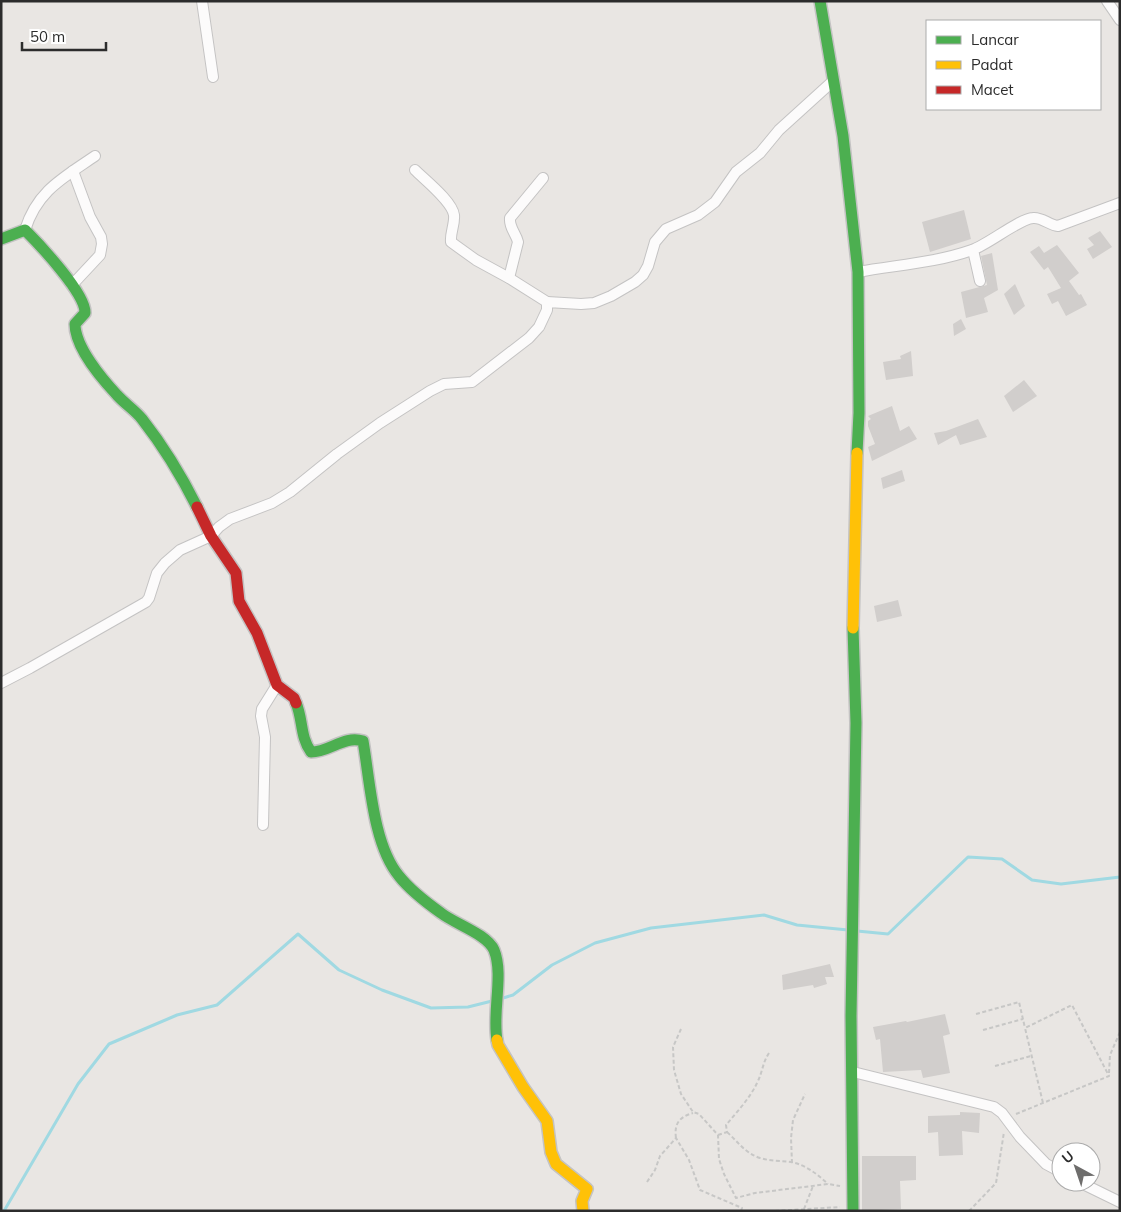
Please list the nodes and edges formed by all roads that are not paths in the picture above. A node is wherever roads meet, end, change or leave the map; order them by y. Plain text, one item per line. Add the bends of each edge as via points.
1 (202, 1) edge
2 (820, 1) edge
3 (1107, 1) edge
4 (1120, 20) edge
5 (213, 76) dead end
6 (833, 80) junction
7 (95, 156) dead end
8 (415, 170) dead end
9 (73, 171) junction
10 (543, 178) dead end
11 (1120, 203) edge
12 (25, 230) junction
13 (1, 239) edge
14 (973, 250) junction
15 (858, 272) junction
16 (509, 278) junction
17 (980, 281) dead end
18 (72, 284) junction
19 (547, 302) junction
20 (211, 536) junction
21 (1, 683) edge
22 (277, 685) junction
23 (263, 825) dead end
24 (853, 1072) junction
25 (1051, 1167) edge
26 (1100, 1192) edge
27 (1120, 1202) edge
28 (853, 1209) edge
29 (583, 1211) edge

1 - 5 street
2 - 6 street
3 - 4 street
6 - 15 street via 844,136
6 - 19 street via 736,172 715,202 666,229 655,242 643,275 635,282 594,303
7 - 9 street
8 - 16 street via 454,212 451,242
9 - 12 street via 47,190 31,213
9 - 18 street via 102,244 100,255
10 - 16 street via 510,218 509,224 518,242
11 - 14 street via 1058,226 1030,218
12 - 13 street
12 - 18 street
14 - 15 street via 930,262
14 - 17 street
15 - 24 street via 859,413 853,625 856,782
16 - 19 street
18 - 20 street via 87,310 75,324 85,354 117,395 141,418 179,471
19 - 20 street via 547,310 529,338 472,382 444,384 430,391 337,454 290,492 272,503 230,519
20 - 21 street via 180,550 165,563 157,573 146,602
20 - 22 street via 236,573 239,601 257,634
22 - 23 street via 261,716 266,737
22 - 29 street via 294,698 305,744 311,752 334,748 354,738 363,741 378,838 398,875 442,914 483,938 492,948 498,964 495,1028 498,1045 547,1121 556,1164 585,1186
24 - 25 street via 994,1107
24 - 28 street
26 - 27 street

